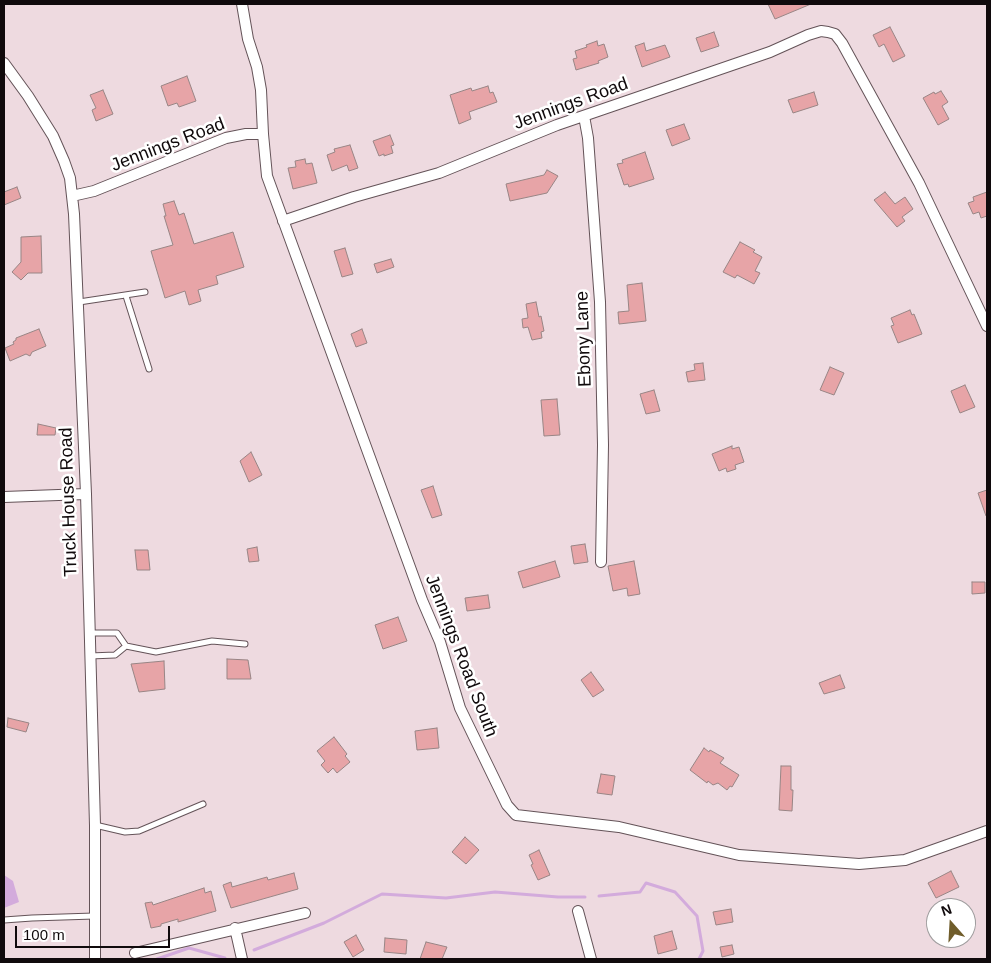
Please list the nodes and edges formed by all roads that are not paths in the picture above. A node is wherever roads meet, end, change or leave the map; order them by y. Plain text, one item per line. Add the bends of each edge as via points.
1 (242, 4) edge
2 (4, 63) edge
3 (584, 116) junction
4 (263, 134) junction
5 (72, 196) junction
6 (284, 221) junction
7 (145, 292) dead end
8 (126, 296) junction
9 (79, 302) junction
10 (987, 326) edge
11 (150, 369) dead end
12 (86, 494) junction
13 (4, 497) edge
14 (601, 562) dead end
15 (89, 633) junction
16 (245, 644) dead end
17 (126, 646) junction
18 (90, 656) junction
19 (203, 804) dead end
20 (95, 825) junction
21 (987, 830) edge
22 (578, 911) dead end
23 (305, 913) dead end
24 (94, 916) junction
25 (4, 920) edge
26 (235, 928) junction
27 (135, 953) dead end
28 (95, 959) edge
29 (242, 959) edge
30 (591, 959) edge

1 - 4 street via 261,90
2 - 5 street, Truck House Road via 53,136 70,178
3 - 6 street, Jennings Road via 439,173
3 - 10 street, Jennings Road via 770,52 814,33 835,34 919,183
3 - 14 street, Ebony Lane via 600,302
4 - 5 street, Jennings Road via 226,138 94,191
4 - 6 street via 267,176
5 - 9 street, Truck House Road
6 - 21 street, Jennings Road South via 440,642 460,708 507,804 516,815 619,827 739,855 859,864 904,860
7 - 8 lane
8 - 9 lane
8 - 11 lane
9 - 12 street, Truck House Road
12 - 13 street
12 - 15 street, Truck House Road
15 - 17 lane via 118,633
15 - 18 street, Truck House Road
16 - 17 lane via 212,641 156,652
17 - 18 lane via 115,655
18 - 20 street, Truck House Road
19 - 20 lane via 139,831 125,832
20 - 24 street, Truck House Road
22 - 30 street
23 - 26 street
24 - 25 lane
24 - 28 street, Truck House Road
26 - 27 street
26 - 29 street

